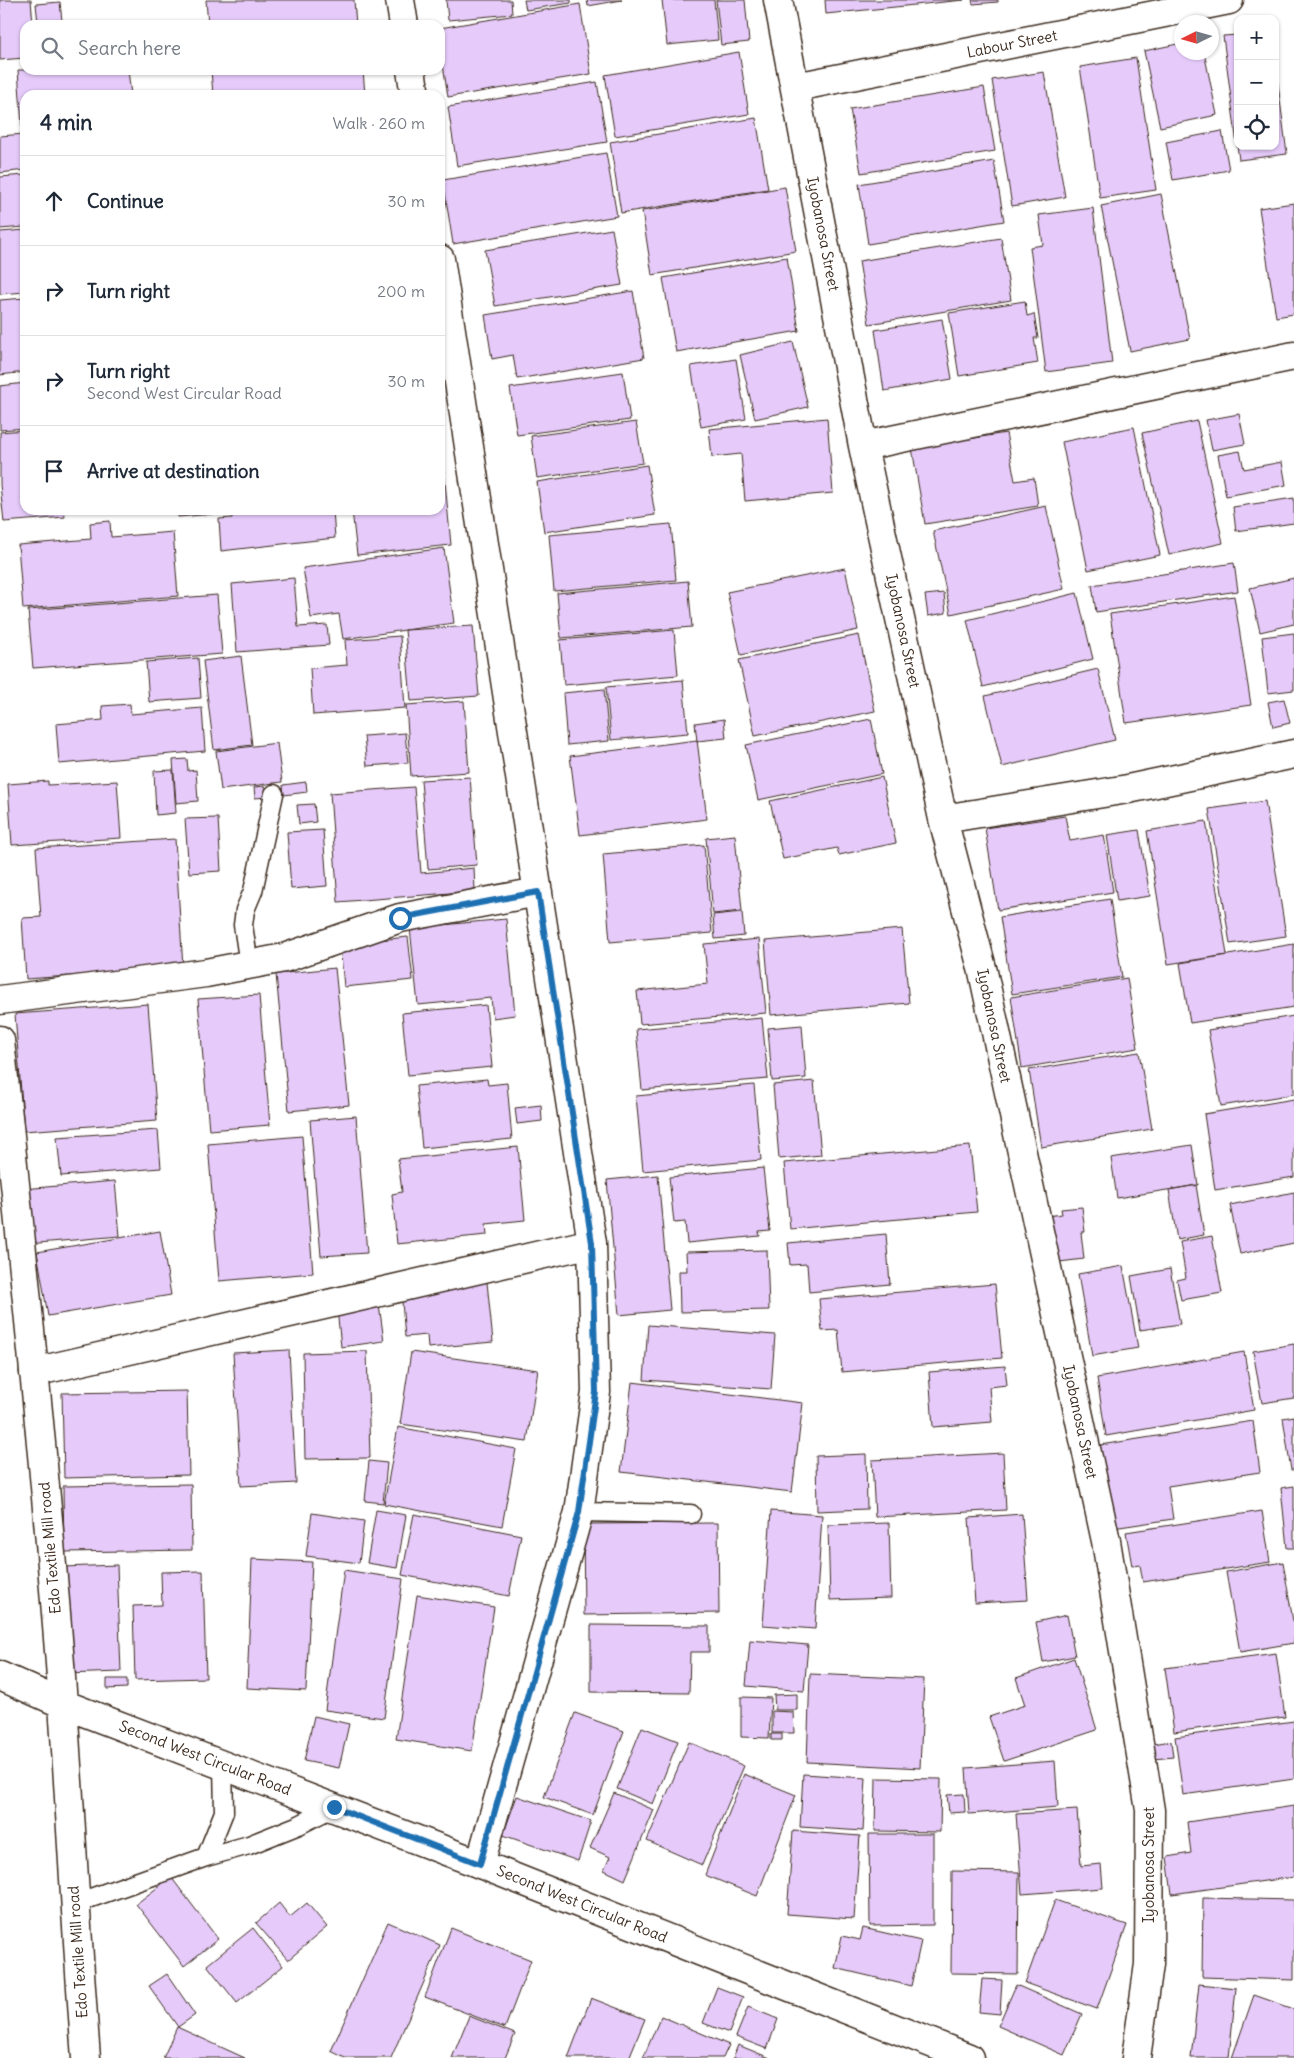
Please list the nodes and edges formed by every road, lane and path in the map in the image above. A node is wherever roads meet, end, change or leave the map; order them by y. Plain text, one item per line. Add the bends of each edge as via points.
1 (400, 0) edge
2 (778, 0) edge
3 (1229, 0) edge
4 (403, 20) edge
5 (412, 75) edge
6 (796, 87) junction
7 (414, 90) edge
8 (445, 292) edge
9 (1294, 356) edge
10 (863, 446) junction
11 (1294, 754) edge
12 (274, 794) dead end
13 (943, 819) junction
14 (538, 892) junction
15 (249, 965) junction
16 (0, 1000) edge
17 (0, 1040) edge
18 (592, 1243) junction
19 (34, 1372) junction
20 (579, 1512) junction
21 (691, 1514) dead end
22 (0, 1676) edge
23 (63, 1704) junction
24 (223, 1765) junction
25 (334, 1807) junction
26 (206, 1857) junction
27 (480, 1864) junction
28 (74, 1904) junction
29 (86, 2058) edge
30 (969, 2058) edge
31 (1136, 2058) edge

1 - 4 street
2 - 6 street, Iyobanosa Street
3 - 6 street, Labour Street
5 - 7 street
6 - 10 street, Iyobanosa Street
8 - 14 street
9 - 10 street
10 - 13 street, Iyobanosa Street
11 - 13 street via 1128,789
12 - 15 lane via 254,891 245,910 243,925
13 - 31 street, Iyobanosa Street via 983,972 1106,1541 1150,1810 1149,1964
14 - 15 street via 400,918 284,958
14 - 18 street
15 - 16 street
17 - 19 street, Edo Textile Mill road
18 - 19 street
18 - 20 street via 596,1392
19 - 23 street, Edo Textile Mill road
20 - 21 lane
20 - 27 street
22 - 23 street, Second West Circular Road
23 - 24 street, Second West Circular Road
23 - 28 street, Edo Textile Mill road
24 - 25 street, Second West Circular Road
24 - 26 lane via 224,1812
25 - 26 lane via 249,1845
25 - 27 street, Second West Circular Road
26 - 28 lane
27 - 30 street, Second West Circular Road
28 - 29 street, Edo Textile Mill road

